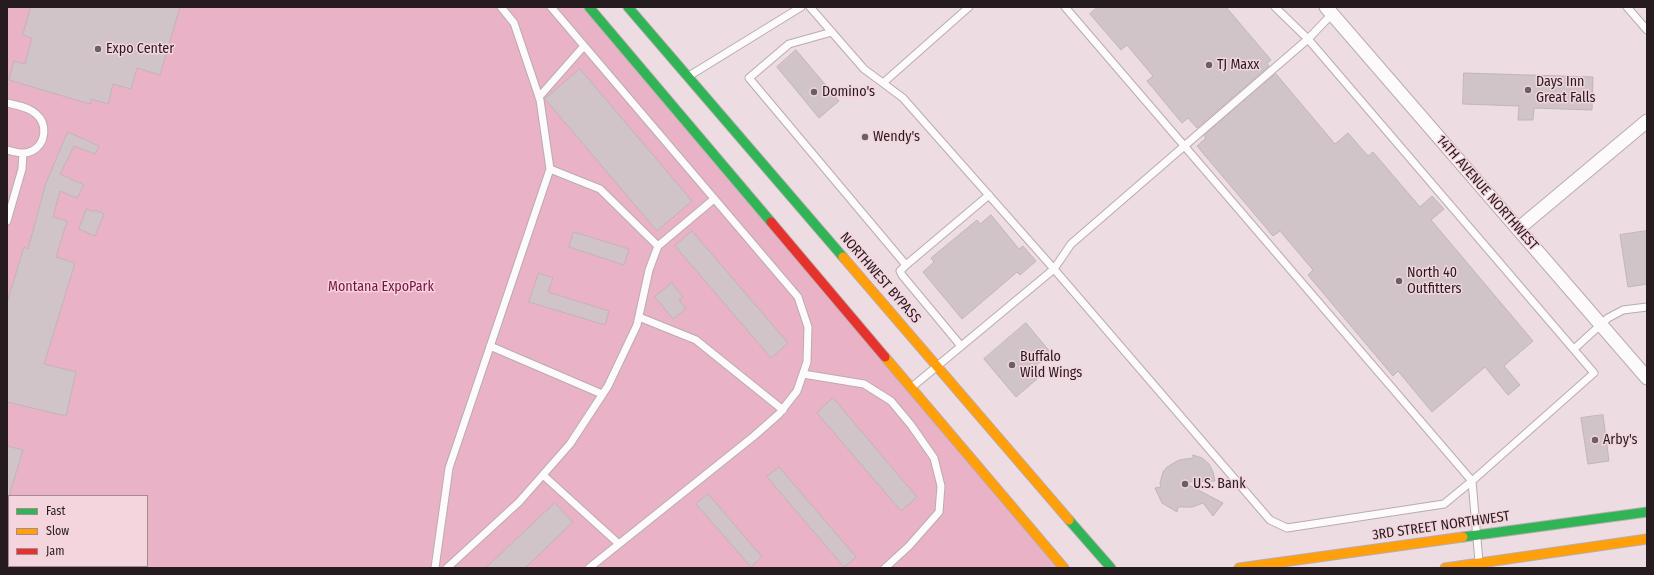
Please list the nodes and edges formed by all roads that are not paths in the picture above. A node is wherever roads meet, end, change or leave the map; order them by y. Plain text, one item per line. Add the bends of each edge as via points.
1 (501, 7) edge
2 (551, 7) edge
3 (590, 7) edge
4 (628, 7) edge
5 (801, 7) edge
6 (810, 7) edge
7 (969, 7) edge
8 (1065, 7) edge
9 (1275, 7) edge
10 (1627, 7) edge
11 (1330, 10) edge
12 (1647, 30) edge
13 (832, 32) junction
14 (1308, 39) junction
15 (584, 46) junction
16 (688, 77) junction
17 (883, 83) junction
18 (539, 97) junction
19 (7, 103) edge
20 (1647, 120) edge
21 (1184, 146) junction
22 (7, 150) edge
23 (23, 153) junction
24 (550, 169) junction
25 (989, 195) junction
26 (714, 199) junction
27 (7, 221) edge
28 (1518, 229) junction
29 (658, 246) junction
30 (906, 264) junction
31 (1054, 269) junction
32 (1647, 307) edge
33 (639, 317) junction
34 (1601, 324) junction
35 (490, 346) junction
36 (961, 346) junction
37 (1574, 348) junction
38 (937, 366) junction
39 (803, 374) junction
40 (1647, 378) edge
41 (912, 388) junction
42 (602, 394) junction
43 (783, 410) junction
44 (543, 475) junction
45 (1472, 481) junction
46 (1647, 512) edge
47 (1477, 535) junction
48 (1647, 539) edge
49 (619, 544) junction
50 (1480, 563) junction
51 (435, 568) edge
52 (447, 568) edge
53 (589, 568) edge
54 (885, 568) edge
55 (1064, 568) edge
56 (1111, 568) edge
57 (1239, 568) edge
58 (1445, 568) edge

1 - 18 lane via 514,23
2 - 15 lane
3 - 41 main road
4 - 16 main road, NORTHWEST BYPASS
5 - 16 lane
6 - 13 lane
7 - 17 lane
8 - 21 lane
9 - 14 lane
10 - 12 lane
11 - 14 lane
11 - 28 street, 14TH AVENUE NORTHWEST
13 - 17 lane via 864,69
13 - 30 lane via 789,44 749,78
14 - 21 lane
14 - 37 lane
15 - 18 lane
15 - 26 lane
16 - 38 main road, NORTHWEST BYPASS
17 - 25 lane via 904,98
18 - 24 lane
19 - 23 lane via 29,109 42,120 44,129 41,142 32,151
20 - 28 street
21 - 31 lane via 1071,244
21 - 45 lane
22 - 23 lane
23 - 27 lane via 22,169
24 - 29 lane via 600,190
24 - 35 lane
25 - 30 lane
25 - 31 lane
26 - 29 lane
26 - 39 lane via 798,297 808,327 807,362
28 - 34 street, 14TH AVENUE NORTHWEST
29 - 33 lane via 649,270
30 - 36 lane via 900,271 902,275
31 - 36 lane
31 - 45 lane via 1270,520 1287,528 1444,504
32 - 34 lane via 1624,310
33 - 42 lane via 637,326
33 - 43 lane via 696,340
34 - 37 lane
34 - 40 street, 14TH AVENUE NORTHWEST
35 - 42 lane
35 - 51 lane via 449,468
36 - 38 lane
37 - 45 lane via 1594,373
38 - 41 lane
38 - 56 main road, NORTHWEST BYPASS
39 - 43 lane via 796,391
39 - 54 lane via 864,384 892,401 934,458 941,486 939,512 909,546
41 - 55 main road
42 - 44 lane via 570,444
43 - 49 lane
44 - 49 lane
44 - 52 lane via 519,502
45 - 47 lane
46 - 47 main road, 3RD STREET NORTHWEST
47 - 50 lane
47 - 57 main road, 3RD STREET NORTHWEST
48 - 50 main road
49 - 53 lane
50 - 58 main road

